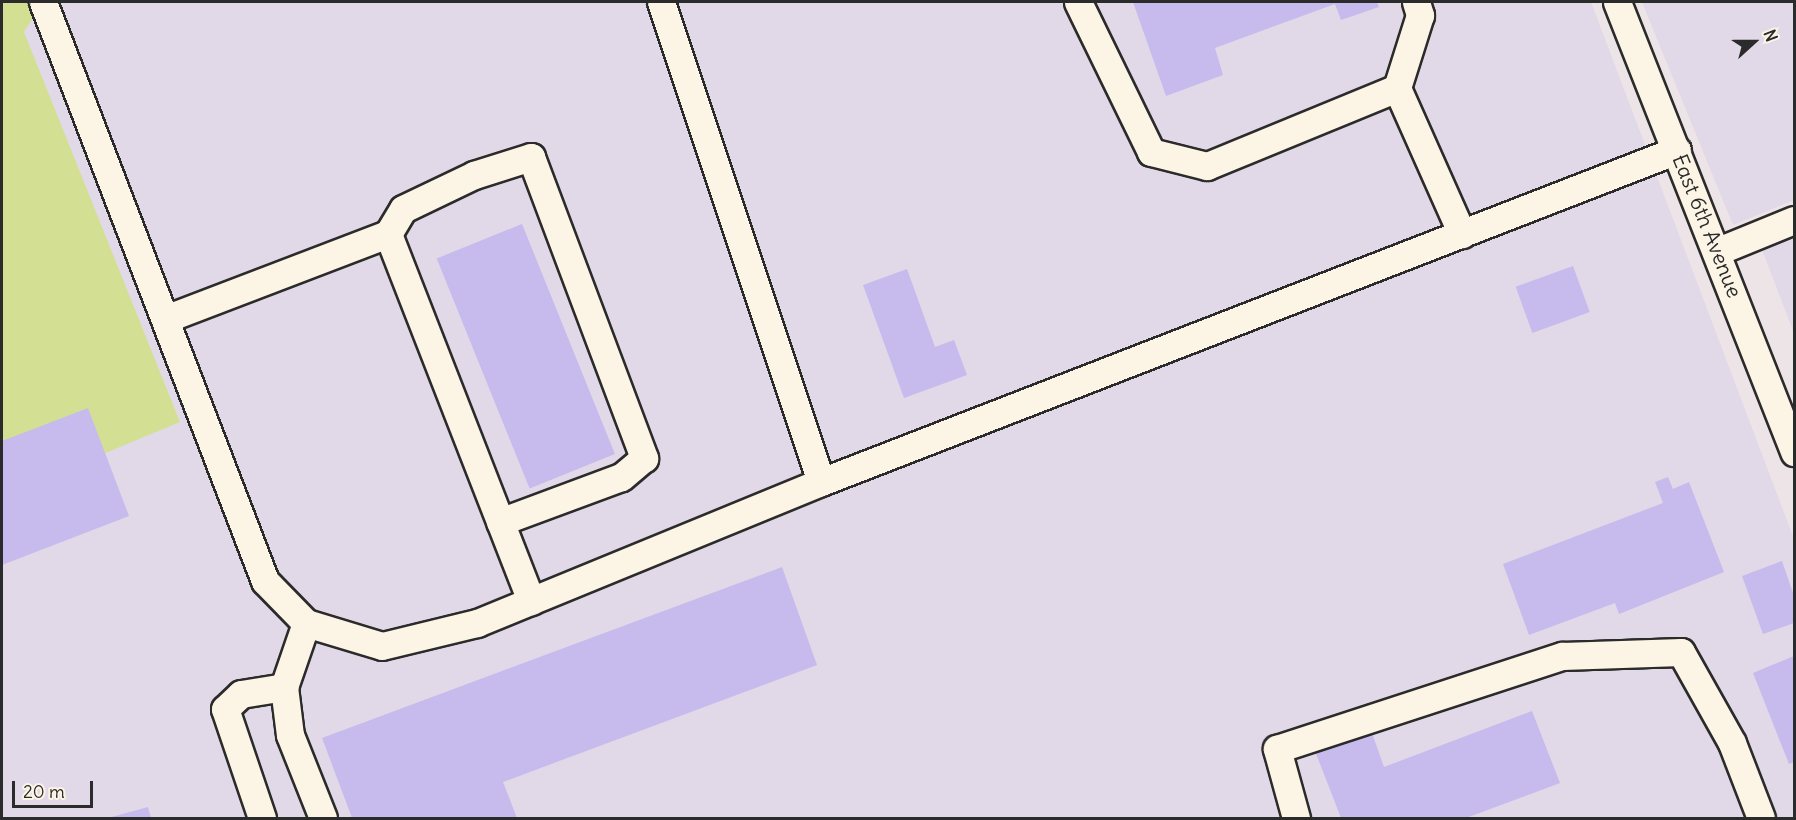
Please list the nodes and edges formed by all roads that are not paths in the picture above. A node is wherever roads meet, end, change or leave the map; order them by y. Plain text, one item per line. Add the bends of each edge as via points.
1 (43, 2) edge
2 (661, 2) edge
3 (1078, 2) edge
4 (1416, 2) edge
5 (1617, 2) edge
6 (1397, 88) junction
7 (1677, 150) junction
8 (1794, 220) edge
9 (388, 234) junction
10 (1462, 234) junction
11 (1718, 251) junction
12 (165, 320) junction
13 (1794, 452) edge
14 (821, 482) junction
15 (500, 522) junction
16 (531, 601) junction
17 (306, 623) junction
18 (284, 687) junction
19 (262, 819) edge
20 (322, 819) edge
21 (1296, 819) edge
22 (1761, 819) edge

1 - 12 street
2 - 14 street
3 - 6 street via 1151,152 1207,166
4 - 6 street via 1420,15
5 - 7 street, East 6th Avenue
6 - 10 street
7 - 10 street
7 - 11 street, East 6th Avenue
8 - 11 street
9 - 12 street
9 - 15 street
9 - 15 street via 403,208 474,175 531,157 644,458 621,477
10 - 14 street
11 - 13 street, East 6th Avenue
12 - 17 street via 265,581
14 - 16 street
15 - 16 street
16 - 17 street via 477,622 382,646
17 - 18 street
18 - 19 street via 242,694 225,709
18 - 20 street via 290,735
21 - 22 street via 1277,749 1562,656 1681,652 1732,743

